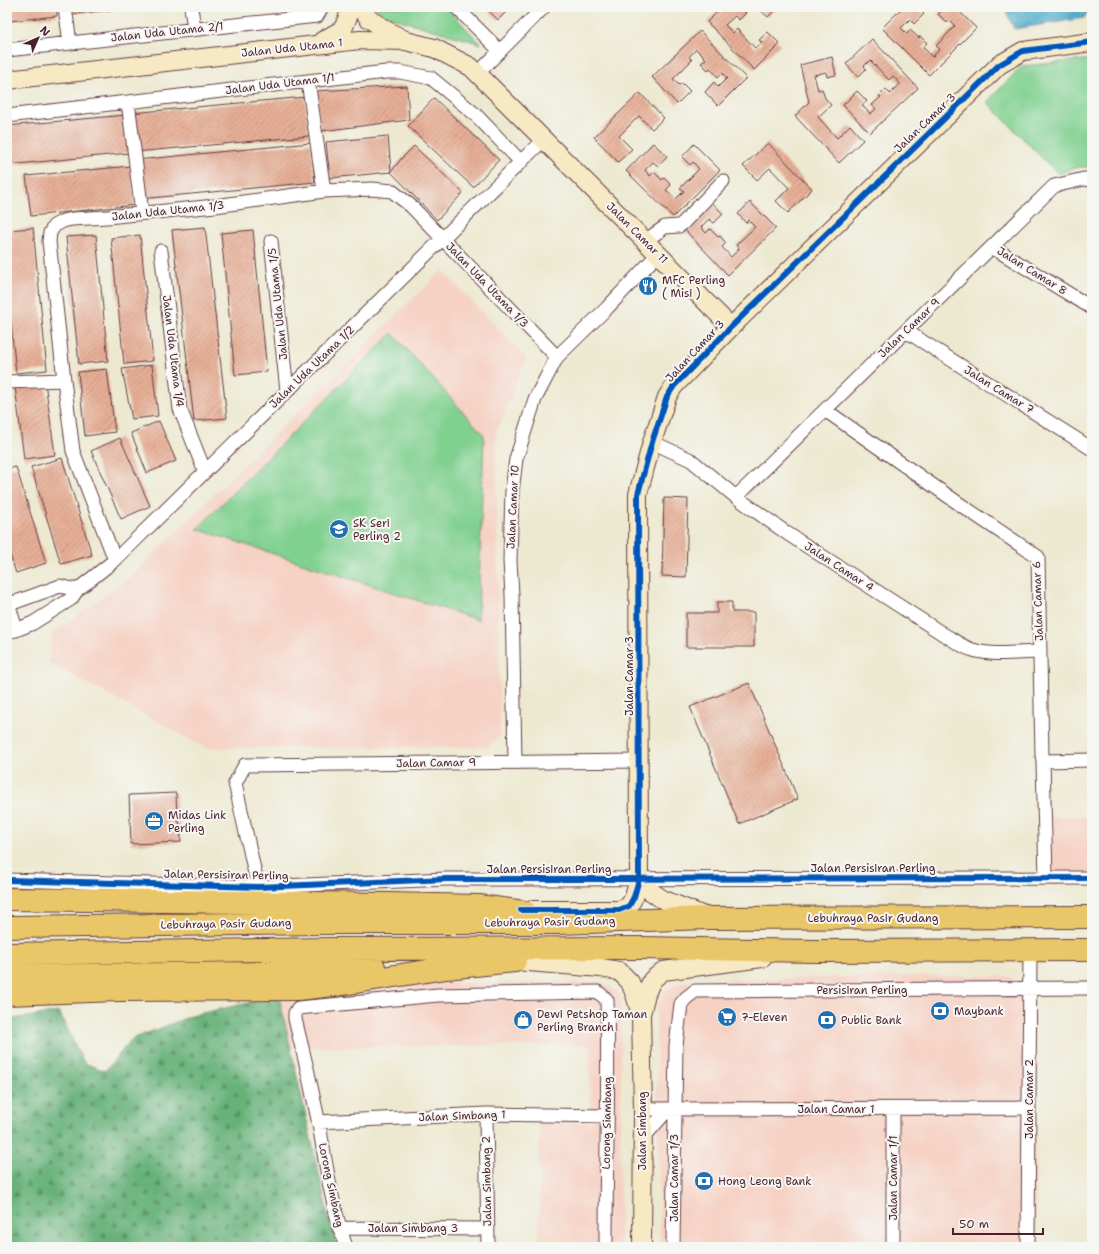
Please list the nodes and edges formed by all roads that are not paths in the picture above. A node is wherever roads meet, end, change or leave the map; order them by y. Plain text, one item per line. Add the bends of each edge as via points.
1 (65, 7) edge
2 (191, 7) edge
3 (322, 7) edge
4 (352, 7) edge
5 (356, 7) edge
6 (362, 7) edge
7 (456, 7) edge
8 (544, 7) edge
9 (194, 29) junction
10 (360, 40) junction
11 (406, 41) junction
12 (1092, 42) edge
13 (70, 43) junction
14 (316, 45) junction
15 (7, 50) edge
16 (500, 51) junction
17 (478, 74) junction
18 (7, 80) edge
19 (308, 81) junction
20 (128, 102) junction
21 (7, 116) edge
22 (544, 139) junction
23 (521, 162) junction
24 (1092, 180) edge
25 (723, 181) dead end
26 (324, 192) junction
27 (142, 213) junction
28 (442, 239) junction
29 (271, 241) dead end
30 (645, 241) junction
31 (992, 247) junction
32 (161, 250) dead end
33 (658, 254) junction
34 (1092, 308) edge
35 (731, 327) junction
36 (906, 331) junction
37 (557, 357) junction
38 (64, 380) junction
39 (7, 382) edge
40 (287, 391) junction
41 (825, 410) junction
42 (652, 442) junction
43 (1092, 449) edge
44 (205, 472) junction
45 (736, 497) junction
46 (116, 560) junction
47 (77, 590) junction
48 (8, 601) edge
49 (11, 631) edge
50 (1040, 652) junction
51 (1092, 760) edge
52 (639, 761) junction
53 (1043, 761) junction
54 (515, 762) junction
55 (1046, 878) junction
56 (1092, 878) edge
57 (639, 879) junction
58 (7, 880) edge
59 (258, 887) junction
60 (7, 899) edge
61 (521, 910) junction
62 (1092, 917) edge
63 (708, 918) junction
64 (559, 923) junction
65 (7, 927) edge
66 (641, 948) junction
67 (1030, 950) junction
68 (1092, 950) edge
69 (814, 951) junction
70 (7, 954) edge
71 (516, 961) junction
72 (446, 968) junction
73 (7, 976) edge
74 (1092, 988) edge
75 (1029, 989) junction
76 (695, 991) joint
77 (7, 994) edge
78 (641, 1015) junction
79 (642, 1086) junction
80 (1029, 1108) junction
81 (643, 1109) junction
82 (674, 1109) junction
83 (893, 1109) junction
84 (486, 1114) junction
85 (606, 1116) junction
86 (318, 1122) junction
87 (643, 1138) junction
88 (339, 1228) junction
89 (488, 1229) junction
90 (346, 1247) edge
91 (488, 1247) edge
92 (606, 1247) edge
93 (642, 1247) edge
94 (673, 1247) edge
95 (893, 1247) edge
96 (1028, 1247) edge

1 - 13 street
2 - 9 street
3 - 9 street, Jalan Uda Utama 2/1 via 316,16
4 - 14 street via 343,29
5 - 10 street
6 - 11 street via 368,18
7 - 16 street
8 - 16 street
9 - 13 street, Jalan Uda Utama 2/1
10 - 11 street, Jalan Uda Utama 1
10 - 14 street, Jalan Uda Utama 1
11 - 17 street, Jalan Uda Utama 1 via 434,48 471,67
12 - 35 street, Jalan Camar 3 via 1023,51 999,65
13 - 15 street, Jalan Uda Utama 2/1
14 - 18 street, Jalan Uda Utama 1
16 - 17 street
17 - 22 street, Jalan Uda Utama 1
19 - 20 street, Jalan Uda Utama 1/1
19 - 23 street, Jalan Uda Utama 1/1 via 386,72 431,78 475,114
19 - 26 street
20 - 21 street, Jalan Uda Utama 1/1
20 - 27 street
22 - 23 street, Jalan Uda Utama 1/2
22 - 30 street, Jalan Camar 11
23 - 28 street, Jalan Uda Utama 1/2
24 - 31 street, Jalan Camar 9 via 1054,186
25 - 30 street via 683,223 679,226 665,227
26 - 27 street, Jalan Uda Utama 1/3
26 - 28 street, Jalan Uda Utama 1/3 via 372,189 392,191 411,206
27 - 38 street, Jalan Uda Utama 1/3 via 72,219 54,226 50,233
28 - 37 street, Jalan Uda Utama 1/3
28 - 40 street, Jalan Uda Utama 1/2
29 - 40 street, Jalan Uda Utama 1/5
30 - 33 street, Jalan Camar 11
31 - 34 street, Jalan Camar 8
31 - 36 street, Jalan Camar 9
32 - 44 street, Jalan Uda Utama 1/4 via 180,408
33 - 35 street, Jalan Camar 11
33 - 37 street, Jalan Camar 10
35 - 42 street, Jalan Camar 3 via 674,386 667,397
36 - 41 street, Jalan Camar 9
36 - 43 street, Jalan Camar 7
37 - 54 street, Jalan Camar 10 via 535,399 516,459 512,491 510,561
38 - 39 street
38 - 46 street, Jalan Uda Utama 1/3 via 73,452
40 - 44 street, Jalan Uda Utama 1/2
41 - 45 street, Jalan Camar 9
41 - 50 street, Jalan Camar 6 via 1038,557
42 - 45 street, Jalan Camar 4 via 691,460
42 - 52 street, Jalan Camar 3 via 638,494
44 - 46 street, Jalan Uda Utama 1/2
45 - 50 street, Jalan Camar 4 via 801,542 969,649 992,653
46 - 47 street, Jalan Uda Utama 1/2
47 - 48 street via 60,586
47 - 49 street, Jalan Uda Utama 1/2 via 71,599 33,623
48 - 49 street
50 - 53 street, Jalan Camar 6
51 - 53 street
52 - 54 street, Jalan Camar 9
52 - 57 street, Jalan Camar 3
53 - 55 street, Jalan Camar 6
54 - 59 street, Jalan Camar 9 via 245,765 235,783
55 - 56 street, Jalan Persisiran Perling
55 - 57 street, Jalan Persisiran Perling
57 - 59 street, Jalan Persisiran Perling via 447,879
57 - 61 street, Jalan Camar 3 via 629,906 619,910
57 - 63 street via 662,899
58 - 59 street, Jalan Persisiran Perling
60 - 61 highway via 405,904
61 - 64 highway
62 - 63 highway, Lebuhraya Pasir Gudang
63 - 64 highway, Lebuhraya Pasir Gudang
64 - 65 highway, Lebuhraya Pasir Gudang
66 - 69 highway
66 - 70 highway
66 - 71 highway
67 - 68 highway
67 - 69 highway
67 - 75 street, Jalan Camar 2
69 - 78 street via 663,971 652,980
71 - 72 highway
71 - 78 street via 619,971 630,982
72 - 73 highway via 402,965 256,973
72 - 77 highway via 298,989 118,990
74 - 75 street, Persisiran Perling
75 - 76 street, Persisiran Perling
75 - 80 street, Jalan Camar 2
76 - 82 street, Jalan Camar 1/3 via 681,1004 676,1045
78 - 79 street, Jalan Simbang
79 - 81 street, Jalan Simbang
79 - 82 street via 648,1096
80 - 83 street, Jalan Camar 1
80 - 96 street, Jalan Camar 2
81 - 82 street, Jalan Camar 1
81 - 87 street, Jalan Simbang
82 - 83 street, Jalan Camar 1
82 - 87 street via 664,1114
82 - 94 street, Jalan Camar 1/3
83 - 95 street, Jalan Camar 1/1
84 - 85 street, Jalan Simbang 1
84 - 86 street, Jalan Simbang 1
84 - 89 street, Jalan Simbang 2
85 - 86 street, Lorong Siambang via 607,1000 598,992 438,995 298,1008 295,1019
85 - 92 street, Lorong Siambang
86 - 88 street, Lorong Simbang
87 - 93 street, Jalan Simbang
88 - 89 street, Jalan Simbang 3
88 - 90 street, Lorong Simbang
89 - 91 street, Jalan Simbang 2

